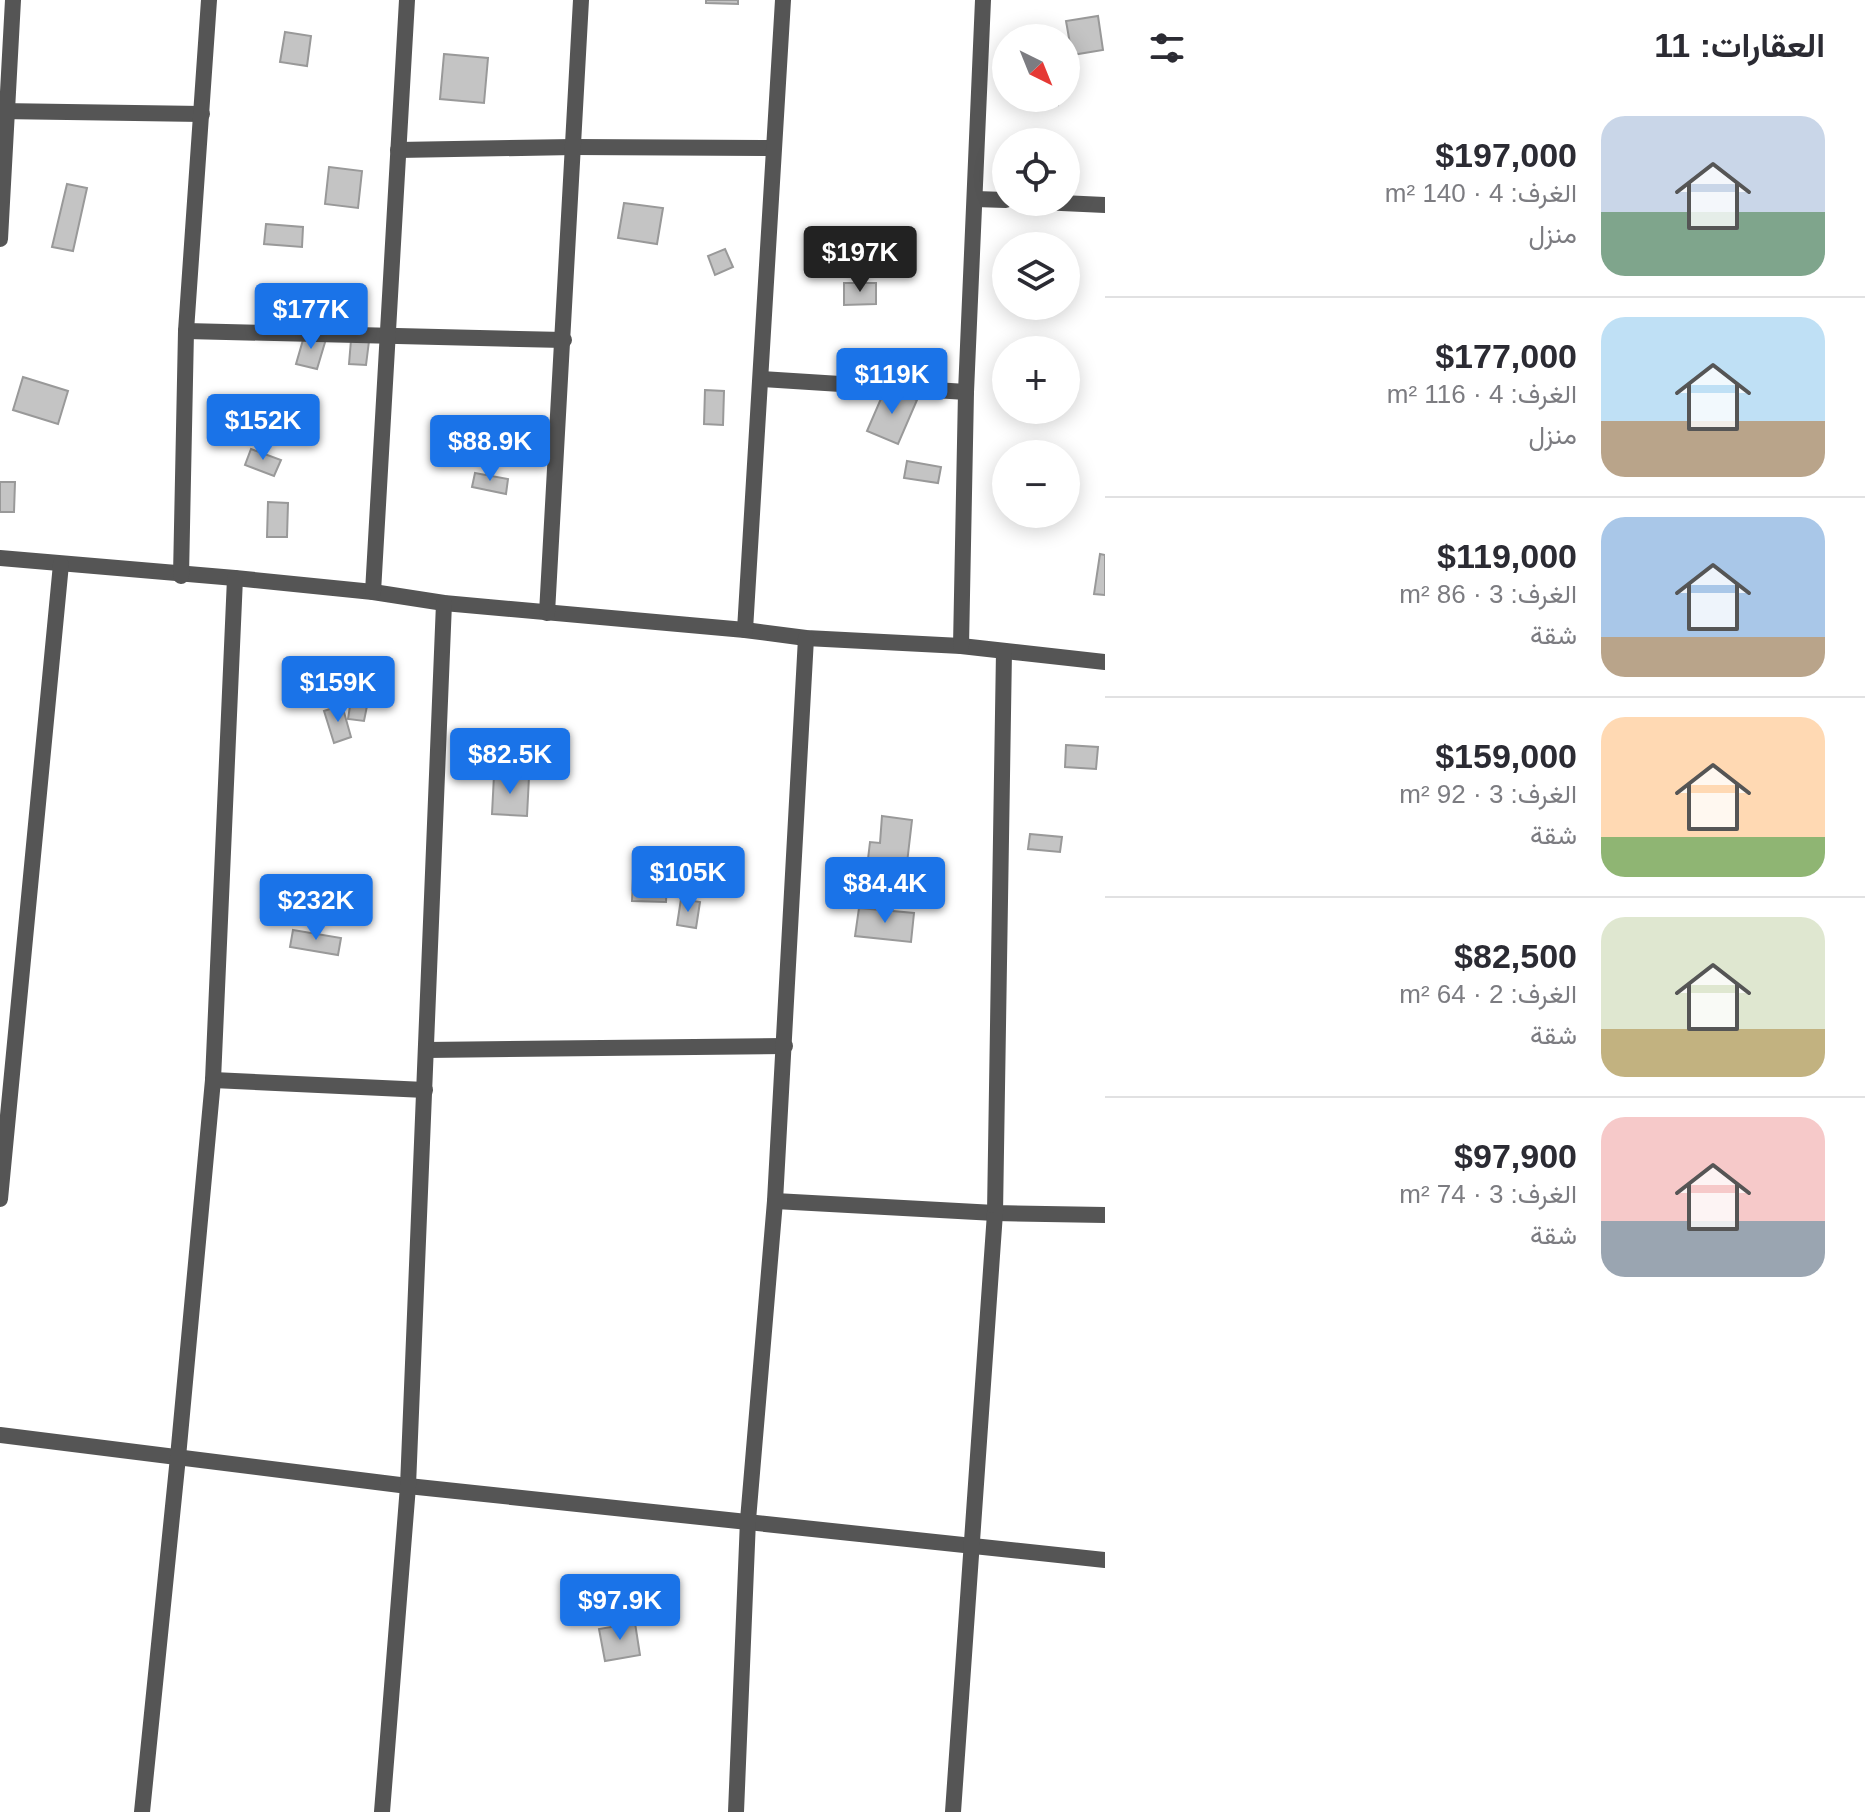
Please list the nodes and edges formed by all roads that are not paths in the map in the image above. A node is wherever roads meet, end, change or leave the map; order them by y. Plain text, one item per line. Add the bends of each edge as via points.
1 (13, 0) edge
2 (209, 0) edge
3 (407, 0) edge
4 (581, 0) edge
5 (783, 0) edge
6 (983, 0) edge
7 (4, 112) edge
8 (202, 114) junction
9 (574, 147) junction
10 (772, 148) junction
11 (398, 150) junction
12 (975, 199) junction
13 (992, 200) edge
14 (1080, 204) edge
15 (1105, 205) edge
16 (0, 239) edge
17 (186, 331) junction
18 (387, 336) junction
19 (564, 340) junction
20 (761, 379) junction
21 (966, 392) junction
22 (0, 558) edge
23 (61, 564) junction
24 (181, 576) junction
25 (235, 578) junction
26 (373, 592) junction
27 (444, 603) junction
28 (547, 613) junction
29 (745, 630) junction
30 (806, 638) junction
31 (961, 646) junction
32 (1004, 651) junction
33 (1105, 662) edge
34 (785, 1046) junction
35 (426, 1050) junction
36 (213, 1080) junction
37 (425, 1090) junction
38 (0, 1199) edge
39 (775, 1201) junction
40 (995, 1213) junction
41 (1105, 1215) edge
42 (0, 1435) edge
43 (178, 1457) junction
44 (408, 1486) junction
45 (748, 1520) junction
46 (970, 1545) junction
47 (1105, 1560) edge
48 (142, 1812) edge
49 (382, 1812) edge
50 (736, 1812) edge
51 (953, 1812) edge

1 - 7 street
2 - 8 street
3 - 11 street
4 - 9 street
5 - 10 street
6 - 12 street
7 - 8 street
7 - 16 street
8 - 17 street
9 - 10 street
9 - 11 street
9 - 19 street
10 - 20 street
11 - 18 street
12 - 13 street
12 - 21 street
14 - 15 street
17 - 18 street
17 - 24 street
18 - 19 street
18 - 26 street
19 - 28 street
20 - 21 street
20 - 29 street
21 - 31 street
22 - 23 street
23 - 24 street
23 - 38 street
24 - 25 street
25 - 26 street
25 - 36 street
26 - 27 street
27 - 28 street
27 - 35 street
28 - 29 street
29 - 30 street
30 - 31 street
30 - 34 street
31 - 32 street
32 - 33 street
32 - 40 street
34 - 35 street
34 - 39 street
35 - 37 street
36 - 37 street
36 - 43 street
37 - 44 street
39 - 40 street
39 - 45 street
40 - 41 street
40 - 46 street
42 - 43 street
43 - 44 street
43 - 48 street
44 - 45 street
44 - 49 street
45 - 46 street
45 - 50 street
46 - 47 street
46 - 51 street

